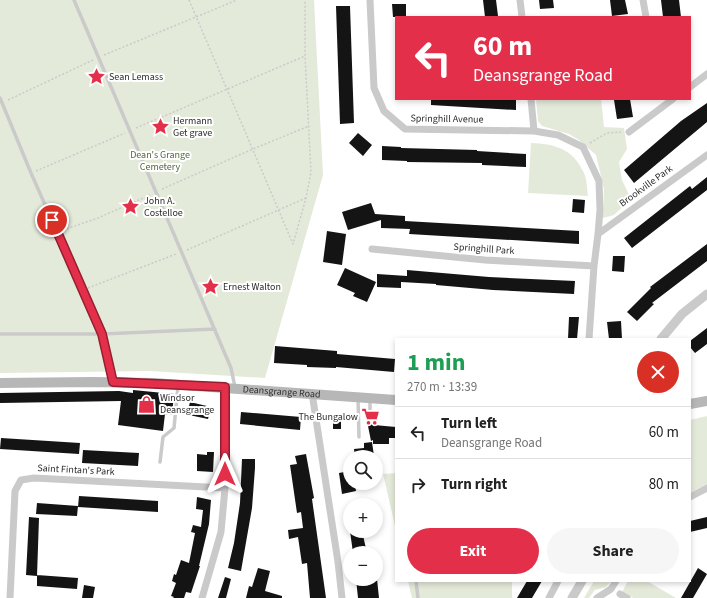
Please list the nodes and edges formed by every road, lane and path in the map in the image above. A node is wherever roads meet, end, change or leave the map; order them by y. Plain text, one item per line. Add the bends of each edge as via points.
1 (74, 0) edge
2 (189, 0) edge
3 (237, 0) edge
4 (305, 0) edge
5 (370, 0) edge
6 (520, 0) edge
7 (643, 0) edge
8 (522, 16) edge
9 (646, 16) edge
10 (196, 17) junction
11 (305, 56) junction
12 (98, 57) junction
13 (707, 74) edge
14 (691, 86) edge
15 (228, 89) junction
16 (0, 98) edge
17 (531, 100) edge
18 (658, 100) edge
19 (671, 100) edge
20 (2, 102) junction
21 (659, 108) junction
22 (310, 126) junction
23 (130, 131) junction
24 (534, 131) junction
25 (629, 132) joint
26 (583, 147) junction
27 (253, 149) junction
28 (707, 155) edge
29 (31, 173) junction
30 (156, 192) junction
31 (306, 198) junction
32 (278, 210) junction
33 (58, 232) junction
34 (598, 234) junction
35 (372, 249) dead end
36 (182, 252) junction
37 (594, 266) junction
38 (83, 291) junction
39 (707, 294) edge
40 (215, 330) junction
41 (0, 334) edge
42 (102, 334) junction
43 (590, 338) edge
44 (662, 338) edge
45 (113, 382) junction
46 (0, 383) edge
47 (178, 384) junction
48 (230, 387) junction
49 (312, 393) junction
50 (358, 397) junction
51 (370, 398) junction
52 (395, 400) edge
53 (707, 401) edge
54 (691, 404) edge
55 (370, 413) dead end
56 (359, 437) dead end
57 (160, 462) dead end
58 (225, 488) junction
59 (707, 488) edge
60 (691, 496) edge
61 (416, 582) edge
62 (557, 582) edge
63 (581, 582) edge
64 (615, 582) edge
65 (620, 594) dead end
66 (10, 598) edge
67 (202, 598) edge
68 (342, 598) edge
69 (418, 598) edge
70 (549, 598) edge
71 (572, 598) edge
72 (597, 598) edge
73 (627, 598) edge

1 - 12 lane
2 - 10 path
3 - 10 path
4 - 11 path
5 - 24 street, Springhill Avenue via 374,88 384,111 405,129
6 - 8 street
7 - 9 street
10 - 12 path
10 - 15 path
11 - 15 path
11 - 22 path
12 - 20 path
12 - 23 lane
13 - 14 street
15 - 23 path
15 - 27 path
16 - 20 lane
17 - 24 street
18 - 21 street
19 - 21 street
20 - 29 lane
21 - 25 street
22 - 27 path
22 - 31 path via 312,172
23 - 29 path
23 - 30 lane
24 - 26 street, Springhill Avenue via 558,134
25 - 26 path via 607,134
26 - 34 street via 599,181
27 - 30 path
27 - 32 path
28 - 34 street, Brookville Park
29 - 33 lane
30 - 33 path via 98,218
30 - 36 lane
31 - 32 path
31 - 32 path via 293,244
32 - 36 path
33 - 38 lane
34 - 37 street
35 - 37 street, Springhill Park via 485,260
36 - 38 path
36 - 40 lane
37 - 43 street
38 - 42 lane
39 - 44 street via 682,314
40 - 42 lane
40 - 48 lane via 231,368
41 - 42 lane
42 - 45 lane
45 - 46 main road, Deansgrange Road
45 - 47 main road, Deansgrange Road
47 - 48 main road, Deansgrange Road
47 - 57 lane via 174,428 163,437
48 - 49 main road, Deansgrange Road
48 - 58 street
49 - 50 main road, Deansgrange Road
49 - 68 street
50 - 51 main road, Deansgrange Road
50 - 56 lane
51 - 52 main road, Deansgrange Road
51 - 55 lane
53 - 54 main road
58 - 66 street, Saint Fintan's Park via 34,478 21,480 15,491
58 - 67 street via 221,532
59 - 60 street
61 - 69 lane
62 - 70 street
63 - 71 street
64 - 72 street via 611,589
65 - 73 street

